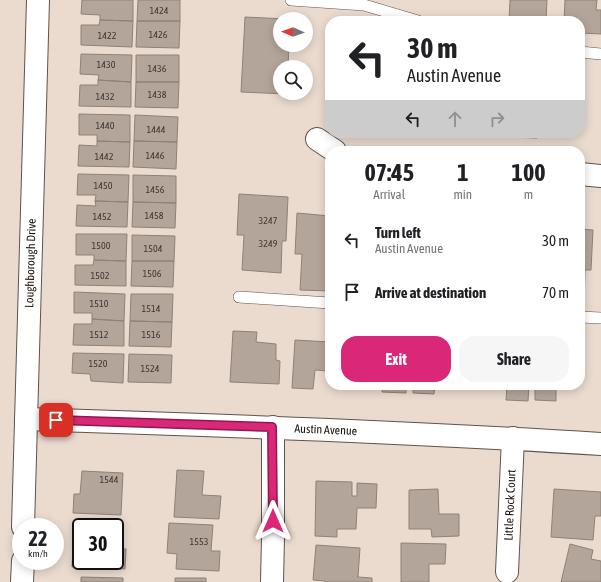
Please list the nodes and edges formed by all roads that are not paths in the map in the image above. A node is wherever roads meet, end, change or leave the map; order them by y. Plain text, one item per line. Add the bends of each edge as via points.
1 (38, 0) edge
2 (291, 0) edge
3 (401, 16) edge
4 (585, 52) edge
5 (601, 54) edge
6 (318, 139) dead end
7 (328, 146) edge
8 (585, 174) edge
9 (601, 176) edge
10 (239, 297) dead end
11 (325, 303) edge
12 (585, 317) edge
13 (601, 318) edge
14 (26, 419) junction
15 (272, 427) junction
16 (513, 438) junction
17 (601, 444) edge
18 (24, 518) edge
19 (23, 570) edge
20 (507, 572) dead end
21 (22, 582) edge
22 (272, 582) edge

1 - 14 street, Loughborough Drive
2 - 3 lane via 364,5
4 - 5 lane
6 - 7 street
8 - 9 street
10 - 11 lane
12 - 13 lane
14 - 15 street, Austin Avenue
14 - 18 street, Loughborough Drive
15 - 16 street, Austin Avenue
15 - 22 street
16 - 17 street, Austin Avenue
16 - 20 street, Little Rock Court
19 - 21 street

